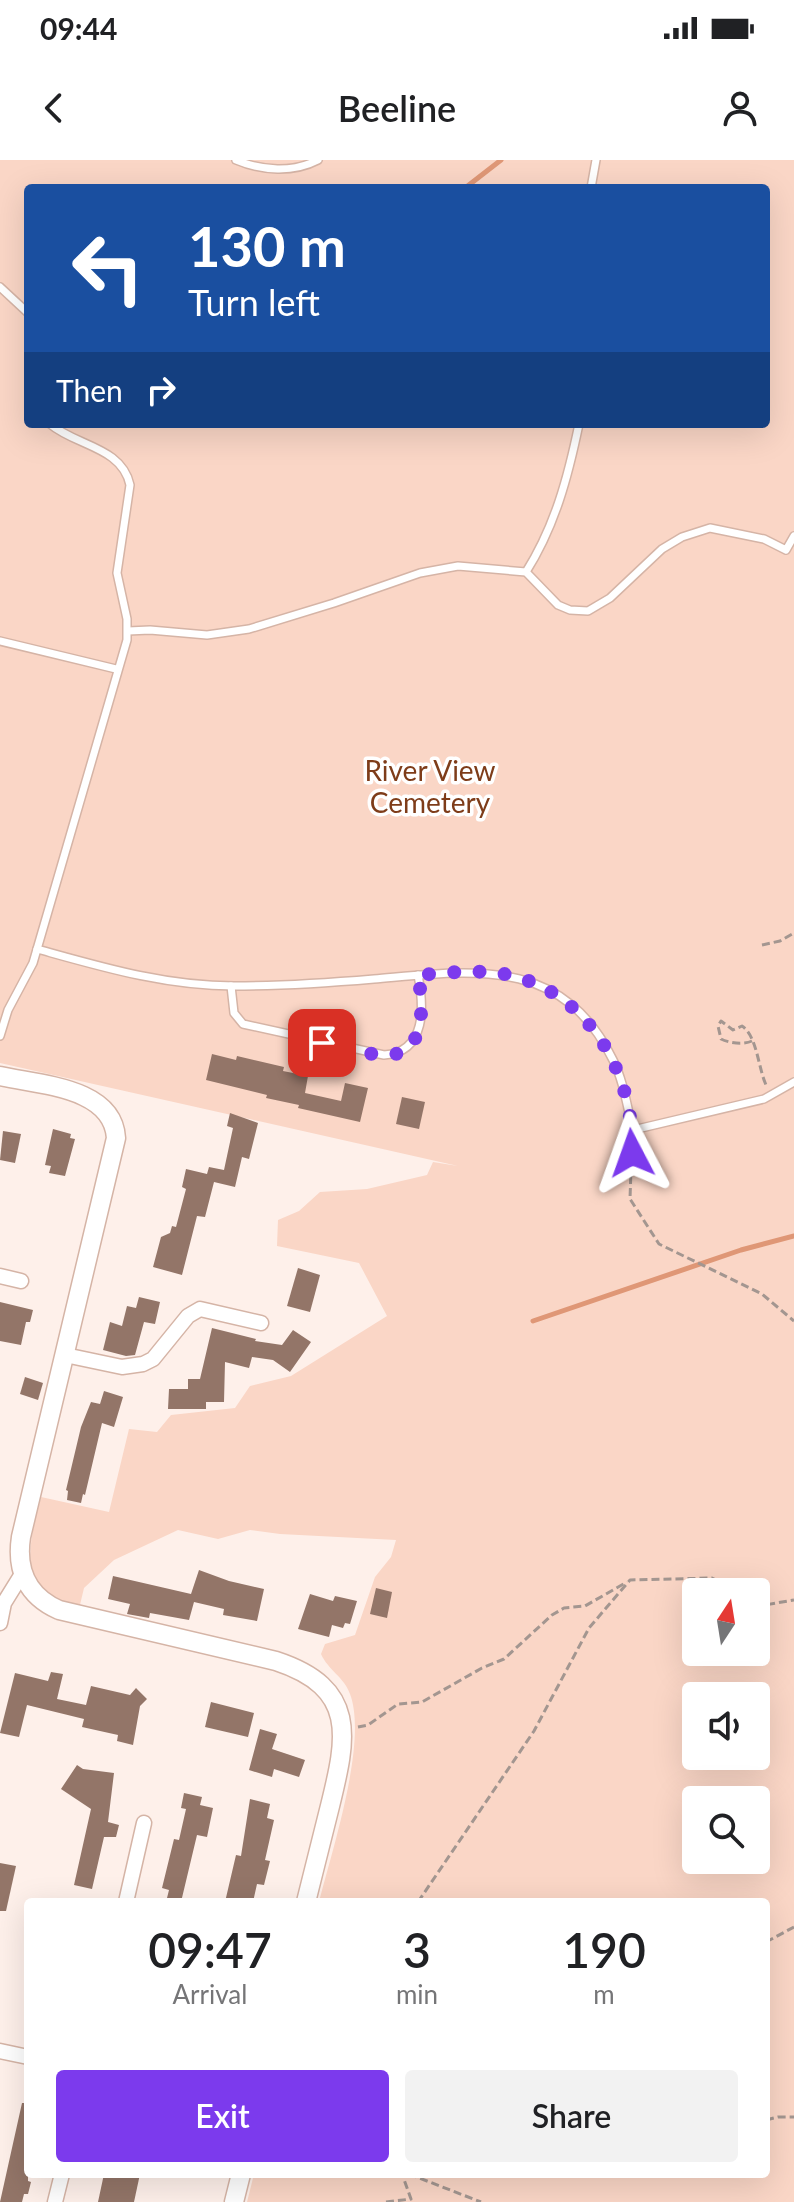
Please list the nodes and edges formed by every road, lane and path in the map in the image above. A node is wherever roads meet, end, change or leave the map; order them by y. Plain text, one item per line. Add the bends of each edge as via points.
1 (236, 160) edge
2 (318, 160) edge
3 (596, 160) edge
4 (592, 184) edge
5 (2, 290) edge
6 (24, 309) edge
7 (55, 428) edge
8 (578, 428) edge
9 (794, 536) edge
10 (786, 550) junction
11 (794, 557) edge
12 (526, 572) junction
13 (128, 631) junction
14 (0, 641) edge
15 (116, 669) junction
16 (794, 933) edge
17 (762, 945) dead end
18 (37, 949) junction
19 (418, 975) junction
20 (231, 986) junction
21 (4, 1009) edge
22 (0, 1036) edge
23 (752, 1041) junction
24 (0, 1076) edge
25 (794, 1082) edge
26 (770, 1096) junction
27 (633, 1130) junction
28 (0, 1276) edge
29 (21, 1281) dead end
30 (794, 1321) edge
31 (261, 1323) dead end
32 (65, 1355) junction
33 (22, 1574) junction
34 (682, 1579) edge
35 (630, 1580) junction
36 (794, 1600) edge
37 (770, 1604) edge
38 (0, 1623) edge
39 (342, 1725) junction
40 (144, 1823) dead end
41 (127, 1898) edge
42 (307, 1898) edge
43 (421, 1898) edge
44 (794, 1927) edge
45 (770, 1940) edge
46 (0, 2051) edge
47 (24, 2056) edge
48 (794, 2117) edge
49 (770, 2119) edge
50 (61, 2178) edge
51 (240, 2178) edge
52 (403, 2178) edge
53 (419, 2178) edge
54 (55, 2202) edge
55 (234, 2202) edge
56 (386, 2202) edge
57 (481, 2202) edge

1 - 2 lane via 284,170
3 - 4 lane
5 - 6 lane
7 - 13 lane via 108,454 128,475 117,573
8 - 12 lane via 566,487
9 - 10 lane
10 - 11 lane
10 - 12 lane via 764,539 702,529 662,549 610,598 580,611 558,605
12 - 13 lane via 458,566 420,573 249,629 207,635
13 - 15 lane
14 - 15 lane
15 - 18 lane
16 - 17 path
18 - 20 lane via 135,976
18 - 21 lane via 28,974
19 - 20 lane
19 - 20 lane via 422,1015 416,1038 403,1050 384,1055 243,1024 234,1013
19 - 27 lane via 506,974 563,999 585,1019 614,1061
21 - 22 lane
23 - 23 path via 745,1027 733,1030 721,1021 718,1026 721,1039
23 - 26 path
24 - 32 street via 84,1096 105,1108 116,1129
25 - 26 lane
26 - 27 lane
27 - 30 path via 630,1199 659,1244 762,1294
28 - 29 street
31 - 32 street via 200,1309 143,1364 122,1367
32 - 33 street via 21,1537
33 - 38 street via 4,1603
33 - 39 street via 38,1597 68,1613 301,1671 330,1694
34 - 35 path
35 - 39 path via 585,1606 552,1615 504,1659 422,1702 398,1704 368,1725
35 - 43 path via 589,1628 534,1731
36 - 37 path
39 - 42 street via 340,1765
40 - 41 street
44 - 45 path
46 - 47 street
48 - 49 path
50 - 54 street
51 - 55 street
52 - 56 path via 411,2199
53 - 57 path

